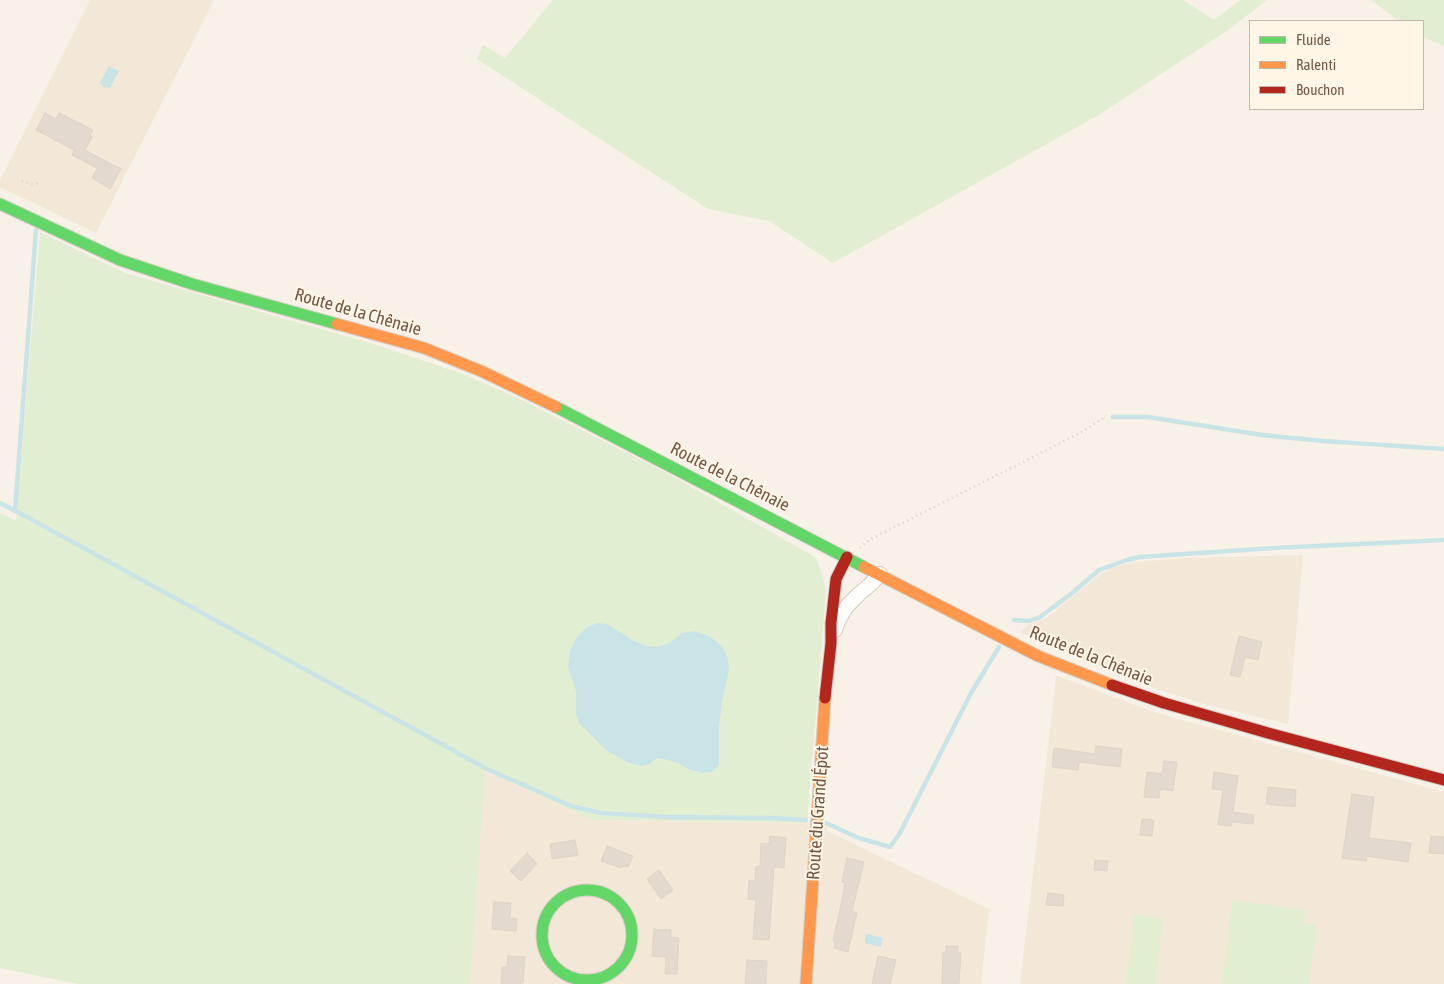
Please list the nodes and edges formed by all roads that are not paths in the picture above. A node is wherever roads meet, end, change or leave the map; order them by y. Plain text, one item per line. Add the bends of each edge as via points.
1 (0, 204) edge
2 (850, 558) junction
3 (880, 574) junction
4 (830, 643) junction
5 (1444, 780) edge
6 (586, 982) edge
7 (806, 984) edge

1 - 2 main road, Route de la Chênaie via 90,247 152,271 400,341 457,361 511,384
2 - 3 main road, Route de la Chênaie
2 - 4 main road, Route du Grand Épot via 836,579
3 - 4 street, Route du Grand Épot via 847,606
3 - 5 main road, Route de la Chênaie via 1038,656 1105,683 1183,709
4 - 7 main road, Route du Grand Épot
6 - 6 main road via 608,976 624,962 630,949 632,931 629,917 615,899 599,891 582,889 560,897 551,906 544,919 541,939 552,965 560,972

